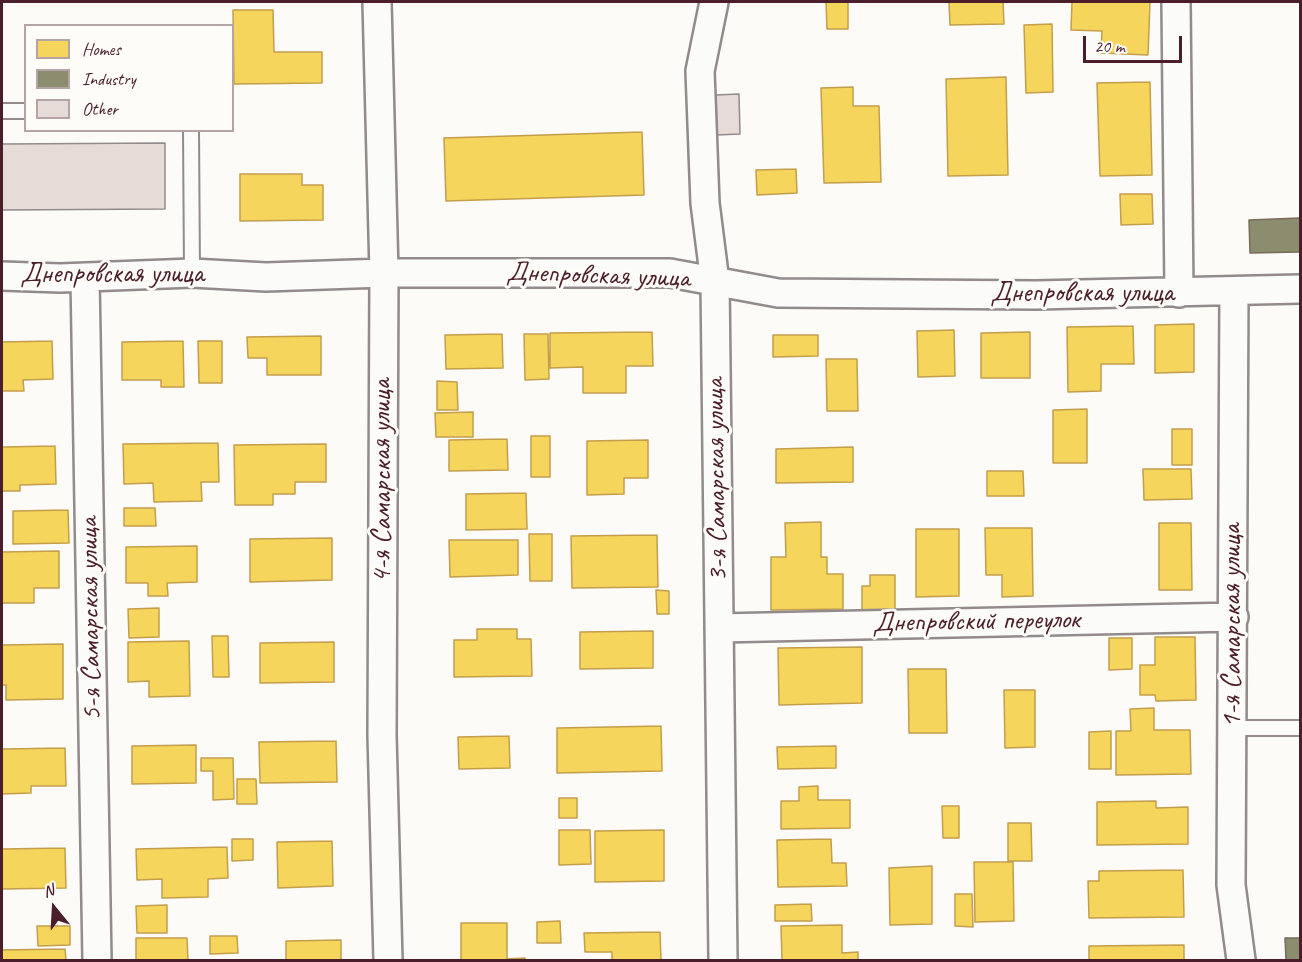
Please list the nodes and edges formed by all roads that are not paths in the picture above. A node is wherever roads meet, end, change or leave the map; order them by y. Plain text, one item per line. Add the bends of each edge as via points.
1 (377, 2) edge
2 (714, 2) edge
3 (1176, 2) edge
4 (2, 111) edge
5 (24, 111) edge
6 (191, 132) edge
7 (192, 273) junction
8 (384, 273) junction
9 (2, 276) edge
10 (85, 278) junction
11 (715, 282) junction
12 (1300, 288) edge
13 (1234, 291) junction
14 (1179, 293) junction
15 (1234, 617) junction
16 (718, 628) junction
17 (1233, 728) junction
18 (1300, 728) edge
19 (96, 960) edge
20 (388, 960) edge
21 (723, 960) edge
22 (1241, 960) edge

1 - 8 street, 4-я Самарская улица
2 - 11 street, 3-я Самарская улица via 700,71 705,203
3 - 14 street
4 - 5 lane
6 - 7 lane
7 - 8 street, Днепровская улица via 266,277
7 - 10 street, Днепровская улица
8 - 11 street, Днепровская улица via 670,273
8 - 20 street, 4-я Самарская улица via 382,735
9 - 10 street, Днепровская улица
10 - 19 street, 5-я Самарская улица
11 - 14 street, Днепровская улица via 778,293
11 - 16 street, 3-я Самарская улица
12 - 13 street, Днепровская улица
13 - 14 street, Днепровская улица
13 - 15 street, 1-я Самарская улица
15 - 16 street, Днепровский переулок
15 - 17 street, 1-я Самарская улица
16 - 21 street, 3-я Самарская улица
17 - 18 lane
17 - 22 street, 1-я Самарская улица via 1231,885

